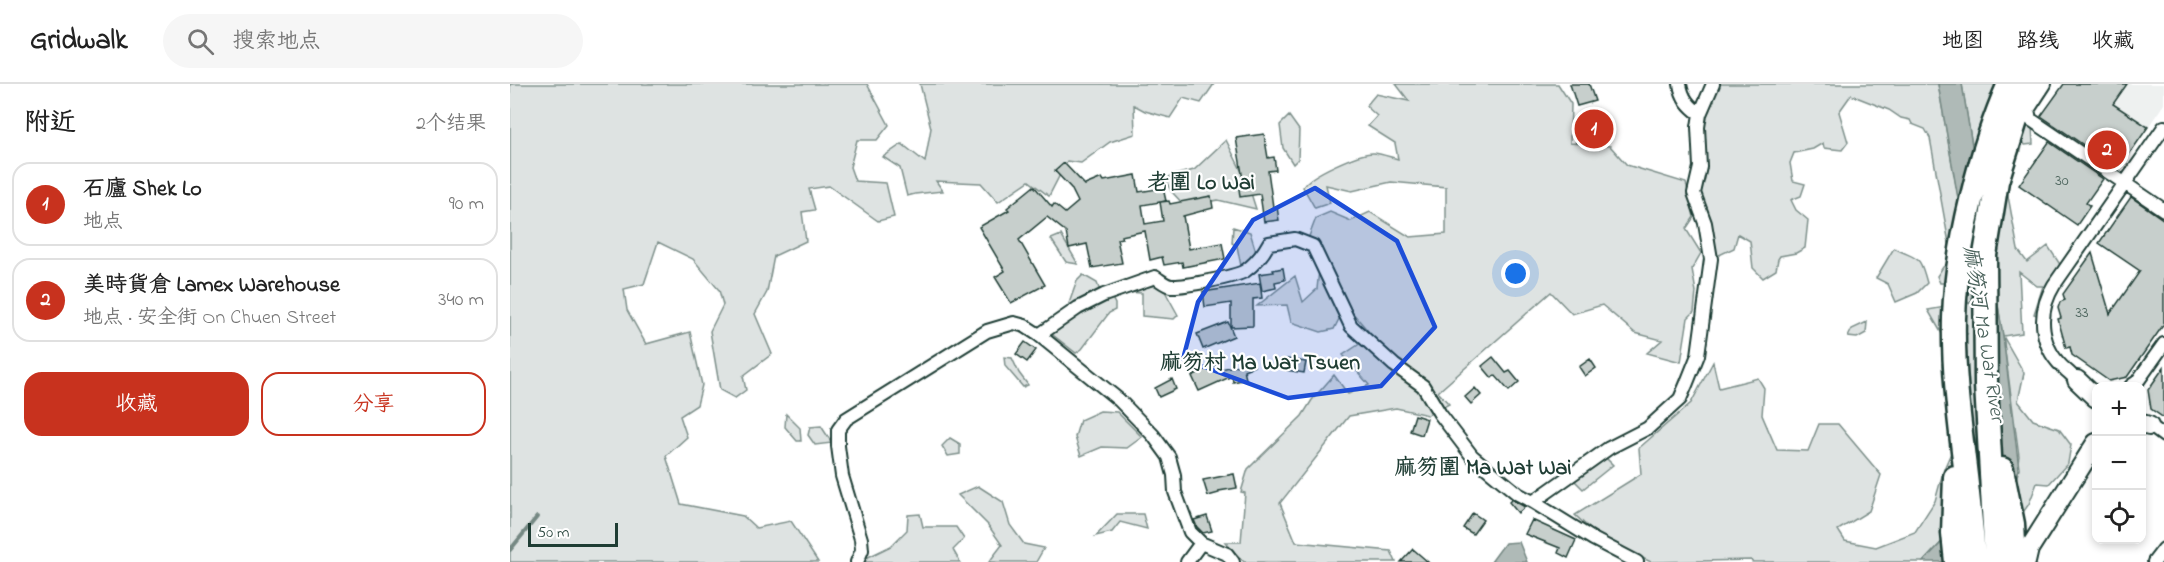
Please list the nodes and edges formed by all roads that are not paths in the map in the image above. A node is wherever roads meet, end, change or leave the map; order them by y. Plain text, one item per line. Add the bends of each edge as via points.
1 (1680, 84) edge
2 (1713, 84) edge
3 (2009, 84) edge
4 (2031, 84) edge
5 (2045, 84) edge
6 (1700, 114) junction
7 (2164, 127) edge
8 (2124, 183) junction
9 (2164, 210) edge
10 (1039, 335) junction
11 (2164, 344) edge
12 (2077, 380) junction
13 (2137, 382) edge
14 (1986, 385) junction
15 (2092, 385) edge
16 (1957, 388) junction
17 (2092, 394) edge
18 (2146, 423) edge
19 (2164, 436) edge
20 (2092, 451) edge
21 (1533, 502) junction
22 (1201, 543) junction
23 (2164, 549) edge
24 (857, 562) edge
25 (1187, 562) edge
26 (1233, 562) edge
27 (1637, 562) edge
28 (1956, 562) edge
29 (1974, 562) edge
30 (1996, 562) edge
31 (2015, 562) edge
32 (2026, 562) edge
33 (2154, 562) edge

1 - 6 street via 1689,105
2 - 6 street
3 - 16 highway via 1978,174 1961,248 1954,317
4 - 14 highway via 1997,181 1985,255
5 - 8 street via 2028,110 2030,119
6 - 21 street via 1700,167 1694,193 1706,223 1711,259 1698,355 1680,399 1648,428 1609,448
7 - 8 street
8 - 9 street
8 - 12 street via 2045,302 2045,340 2055,358
10 - 21 street via 1104,295 1155,277 1168,286 1244,272 1269,243 1295,239 1313,246 1351,326 1423,386 1472,456
10 - 22 street via 1119,400 1153,435 1169,457 1175,492 1190,532
10 - 24 street via 1014,323 987,331 846,418 838,430 838,446 842,476 861,538
11 - 13 street
12 - 15 street
12 - 17 street
14 - 30 highway
14 - 31 highway via 2013,524
16 - 28 highway via 1953,533
16 - 29 highway
18 - 19 street
20 - 32 street via 2029,549
21 - 27 street
22 - 25 street
22 - 26 street via 1227,554
23 - 33 street

